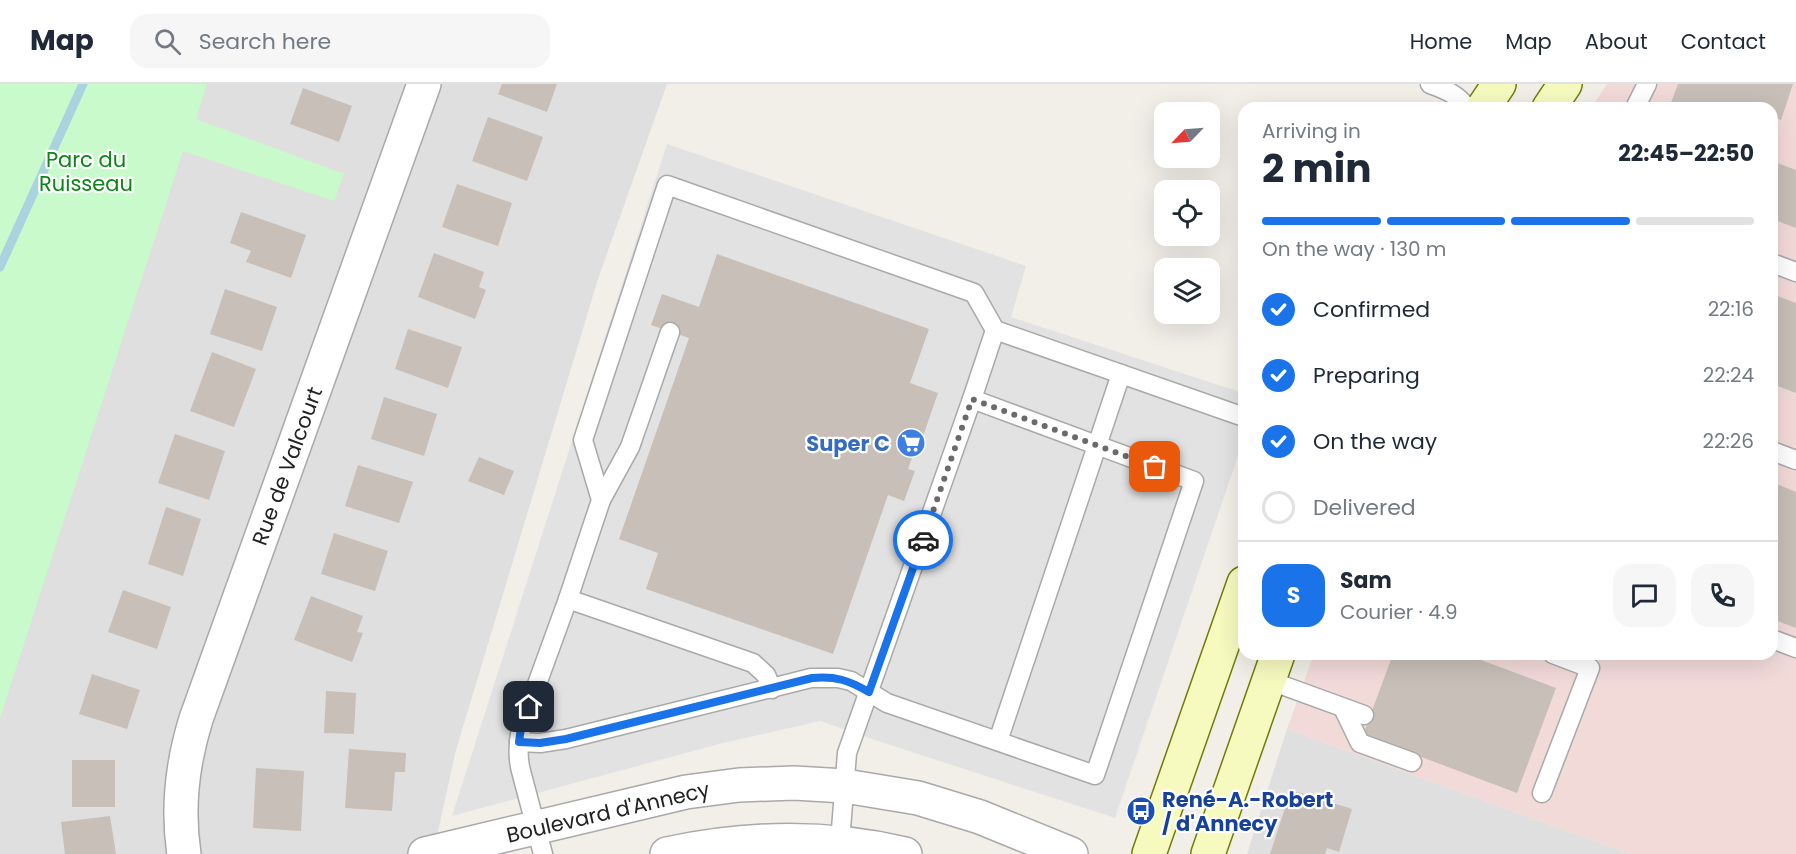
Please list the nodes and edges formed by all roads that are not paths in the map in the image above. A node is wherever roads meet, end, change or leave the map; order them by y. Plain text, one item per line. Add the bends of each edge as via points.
1 (424, 84) edge
2 (1430, 84) edge
3 (1499, 84) edge
4 (1565, 84) edge
5 (1647, 84) edge
6 (1463, 102) edge
7 (1487, 102) edge
8 (1554, 102) edge
9 (1638, 102) edge
10 (1778, 265) edge
11 (1796, 272) edge
12 (995, 330) junction
13 (670, 332) dead end
14 (1121, 374) junction
15 (972, 399) junction
16 (1238, 415) edge
17 (1098, 446) junction
18 (1778, 453) edge
19 (1796, 460) edge
20 (601, 500) junction
21 (568, 599) junction
22 (1238, 600) edge
23 (1778, 641) edge
24 (1796, 648) edge
25 (1569, 660) edge
26 (1273, 667) edge
27 (772, 689) junction
28 (869, 692) junction
29 (1343, 708) junction
30 (1364, 715) dead end
31 (998, 741) junction
32 (519, 742) junction
33 (1412, 762) dead end
34 (845, 786) junction
35 (1542, 794) dead end
36 (540, 840) edge
37 (840, 842) junction
38 (184, 854) edge
39 (424, 854) edge
40 (667, 854) edge
41 (905, 854) edge
42 (1071, 854) edge
43 (1149, 854) edge
44 (1208, 854) edge

1 - 38 street, Rue de Valcourt via 195,719 182,783 180,823
2 - 6 lane
3 - 7 street
4 - 8 street
5 - 9 lane
10 - 11 lane
12 - 14 lane
12 - 15 lane
12 - 20 lane via 974,293 667,185 583,440
13 - 20 lane via 630,447
14 - 16 lane
14 - 17 lane
15 - 17 lane
15 - 28 lane
17 - 31 lane
17 - 31 lane via 1194,481 1120,702 1095,775
18 - 19 lane
20 - 21 lane
21 - 27 lane via 753,663 766,675
21 - 32 lane
22 - 43 street
23 - 24 lane
25 - 35 lane via 1590,668
26 - 29 lane
26 - 44 street
27 - 28 lane via 823,677 851,681
27 - 32 lane via 566,739
28 - 31 lane via 887,703
28 - 34 lane via 847,753
29 - 30 lane
29 - 33 lane via 1360,743
32 - 36 lane via 518,757
34 - 36 street, Boulevard d'Annecy via 766,784 659,797
34 - 37 lane
34 - 42 street, Boulevard d'Annecy via 942,805
36 - 39 street, Boulevard d'Annecy
37 - 40 street via 765,841
37 - 41 street

